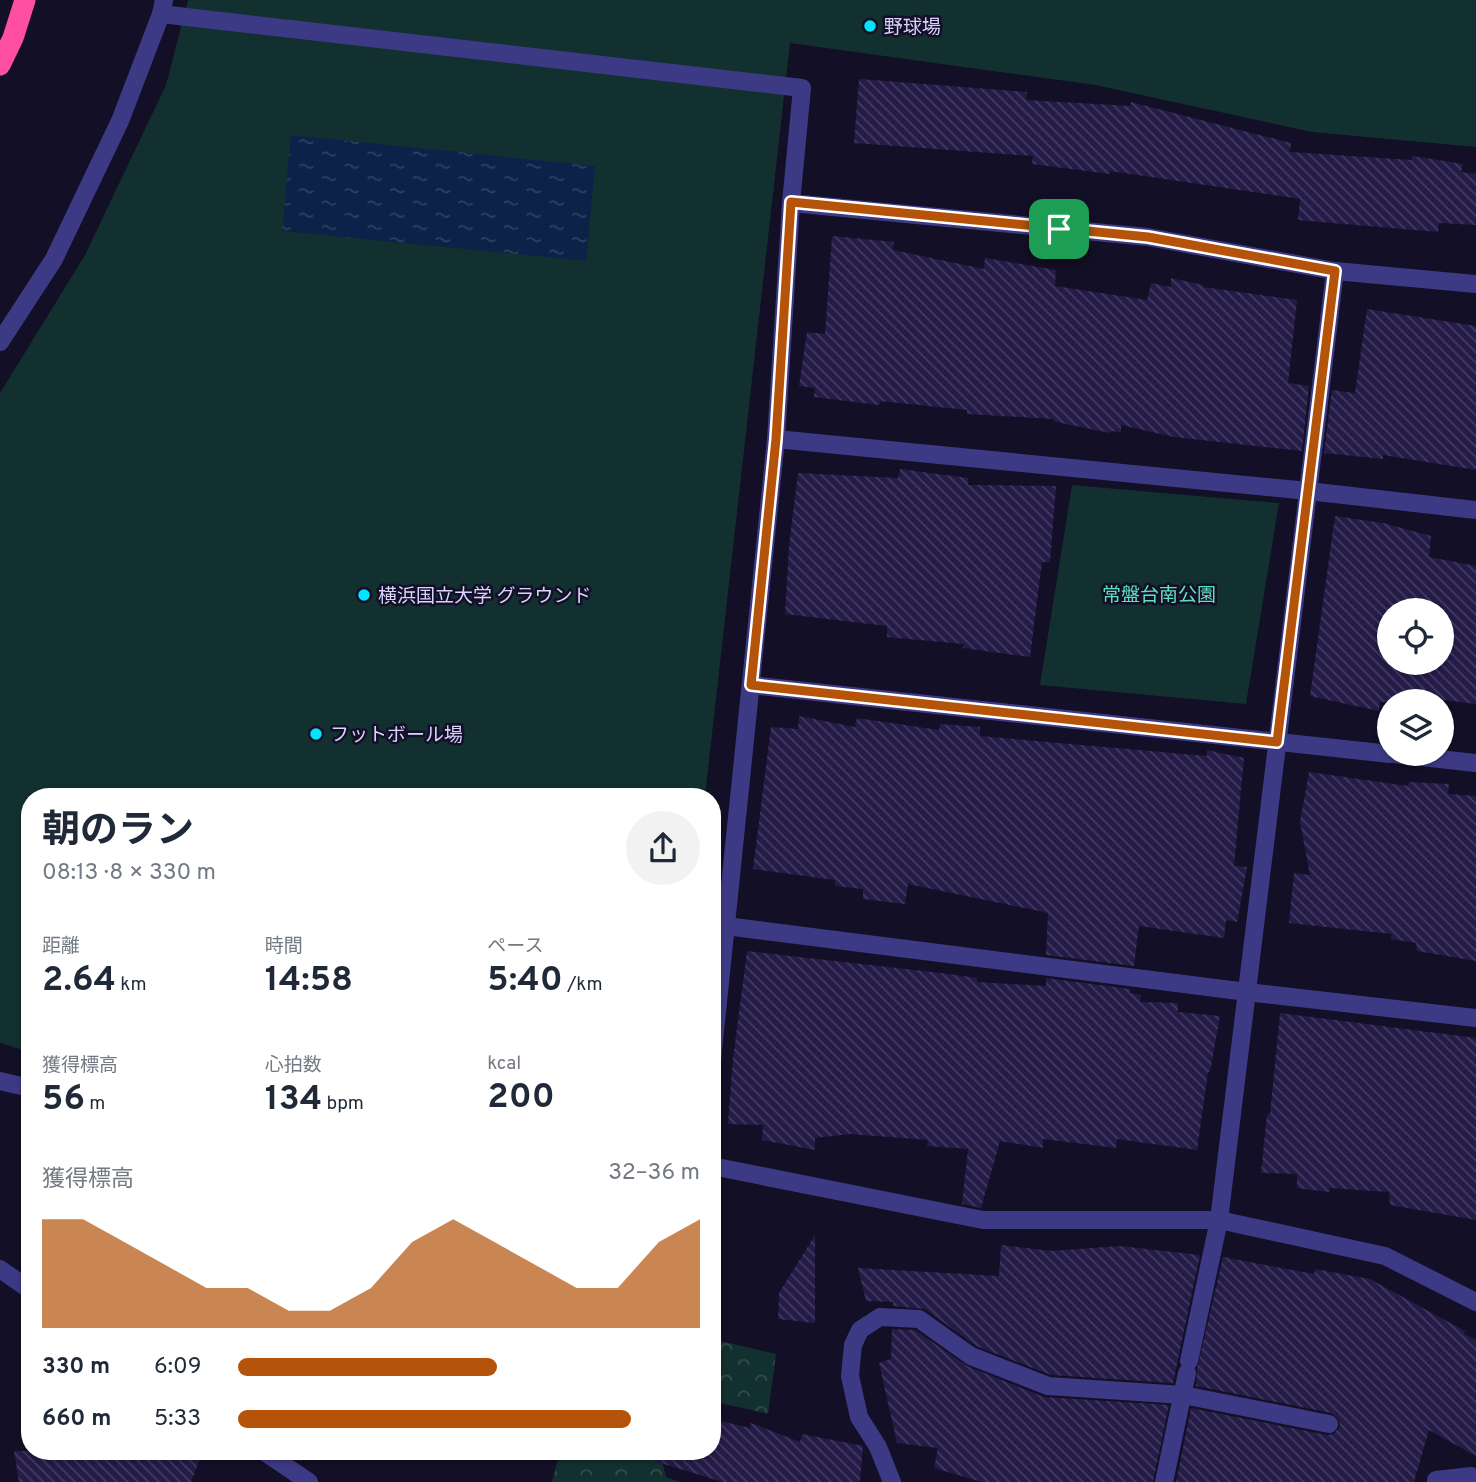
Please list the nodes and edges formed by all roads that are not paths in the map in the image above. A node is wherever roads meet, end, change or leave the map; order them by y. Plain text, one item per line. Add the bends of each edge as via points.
1 (24, 0) edge
2 (33, 0) edge
3 (163, 7) edge
4 (13, 38) junction
5 (0, 65) edge
6 (791, 202) junction
7 (1335, 271) junction
8 (1476, 284) edge
9 (0, 342) edge
10 (776, 439) junction
11 (1308, 491) junction
12 (1476, 510) edge
13 (751, 685) junction
14 (1277, 742) junction
15 (1377, 752) edge
16 (1454, 761) edge
17 (1476, 763) edge
18 (726, 926) junction
19 (721, 974) edge
20 (1247, 992) junction
21 (1476, 1018) edge
22 (0, 1081) edge
23 (21, 1086) edge
24 (721, 1168) edge
25 (1219, 1220) junction
26 (0, 1269) edge
27 (21, 1284) edge
28 (1476, 1302) edge
29 (1183, 1395) junction
30 (1329, 1424) dead end
31 (276, 1460) edge
32 (1476, 1479) edge
33 (305, 1481) edge
34 (892, 1482) edge
35 (1164, 1482) edge
36 (1436, 1482) edge

1 - 4 highway
2 - 4 highway
3 - 6 street via 802,88
3 - 9 street via 120,121 54,259
4 - 5 highway
6 - 7 street via 1148,237
6 - 10 street
7 - 8 street
7 - 11 street
10 - 11 street
10 - 13 street
11 - 12 street
11 - 14 street
13 - 14 street
13 - 18 street
14 - 15 street
14 - 20 street
16 - 17 street
18 - 19 street
18 - 20 street
20 - 21 street
20 - 25 street
22 - 23 street
24 - 25 street via 983,1220
25 - 28 street via 1385,1256
25 - 29 street
26 - 27 street
29 - 30 street
29 - 34 street via 1048,1386 971,1356 919,1319 880,1317 860,1330 853,1345 850,1376 859,1417
29 - 35 street
31 - 33 street
32 - 36 street

